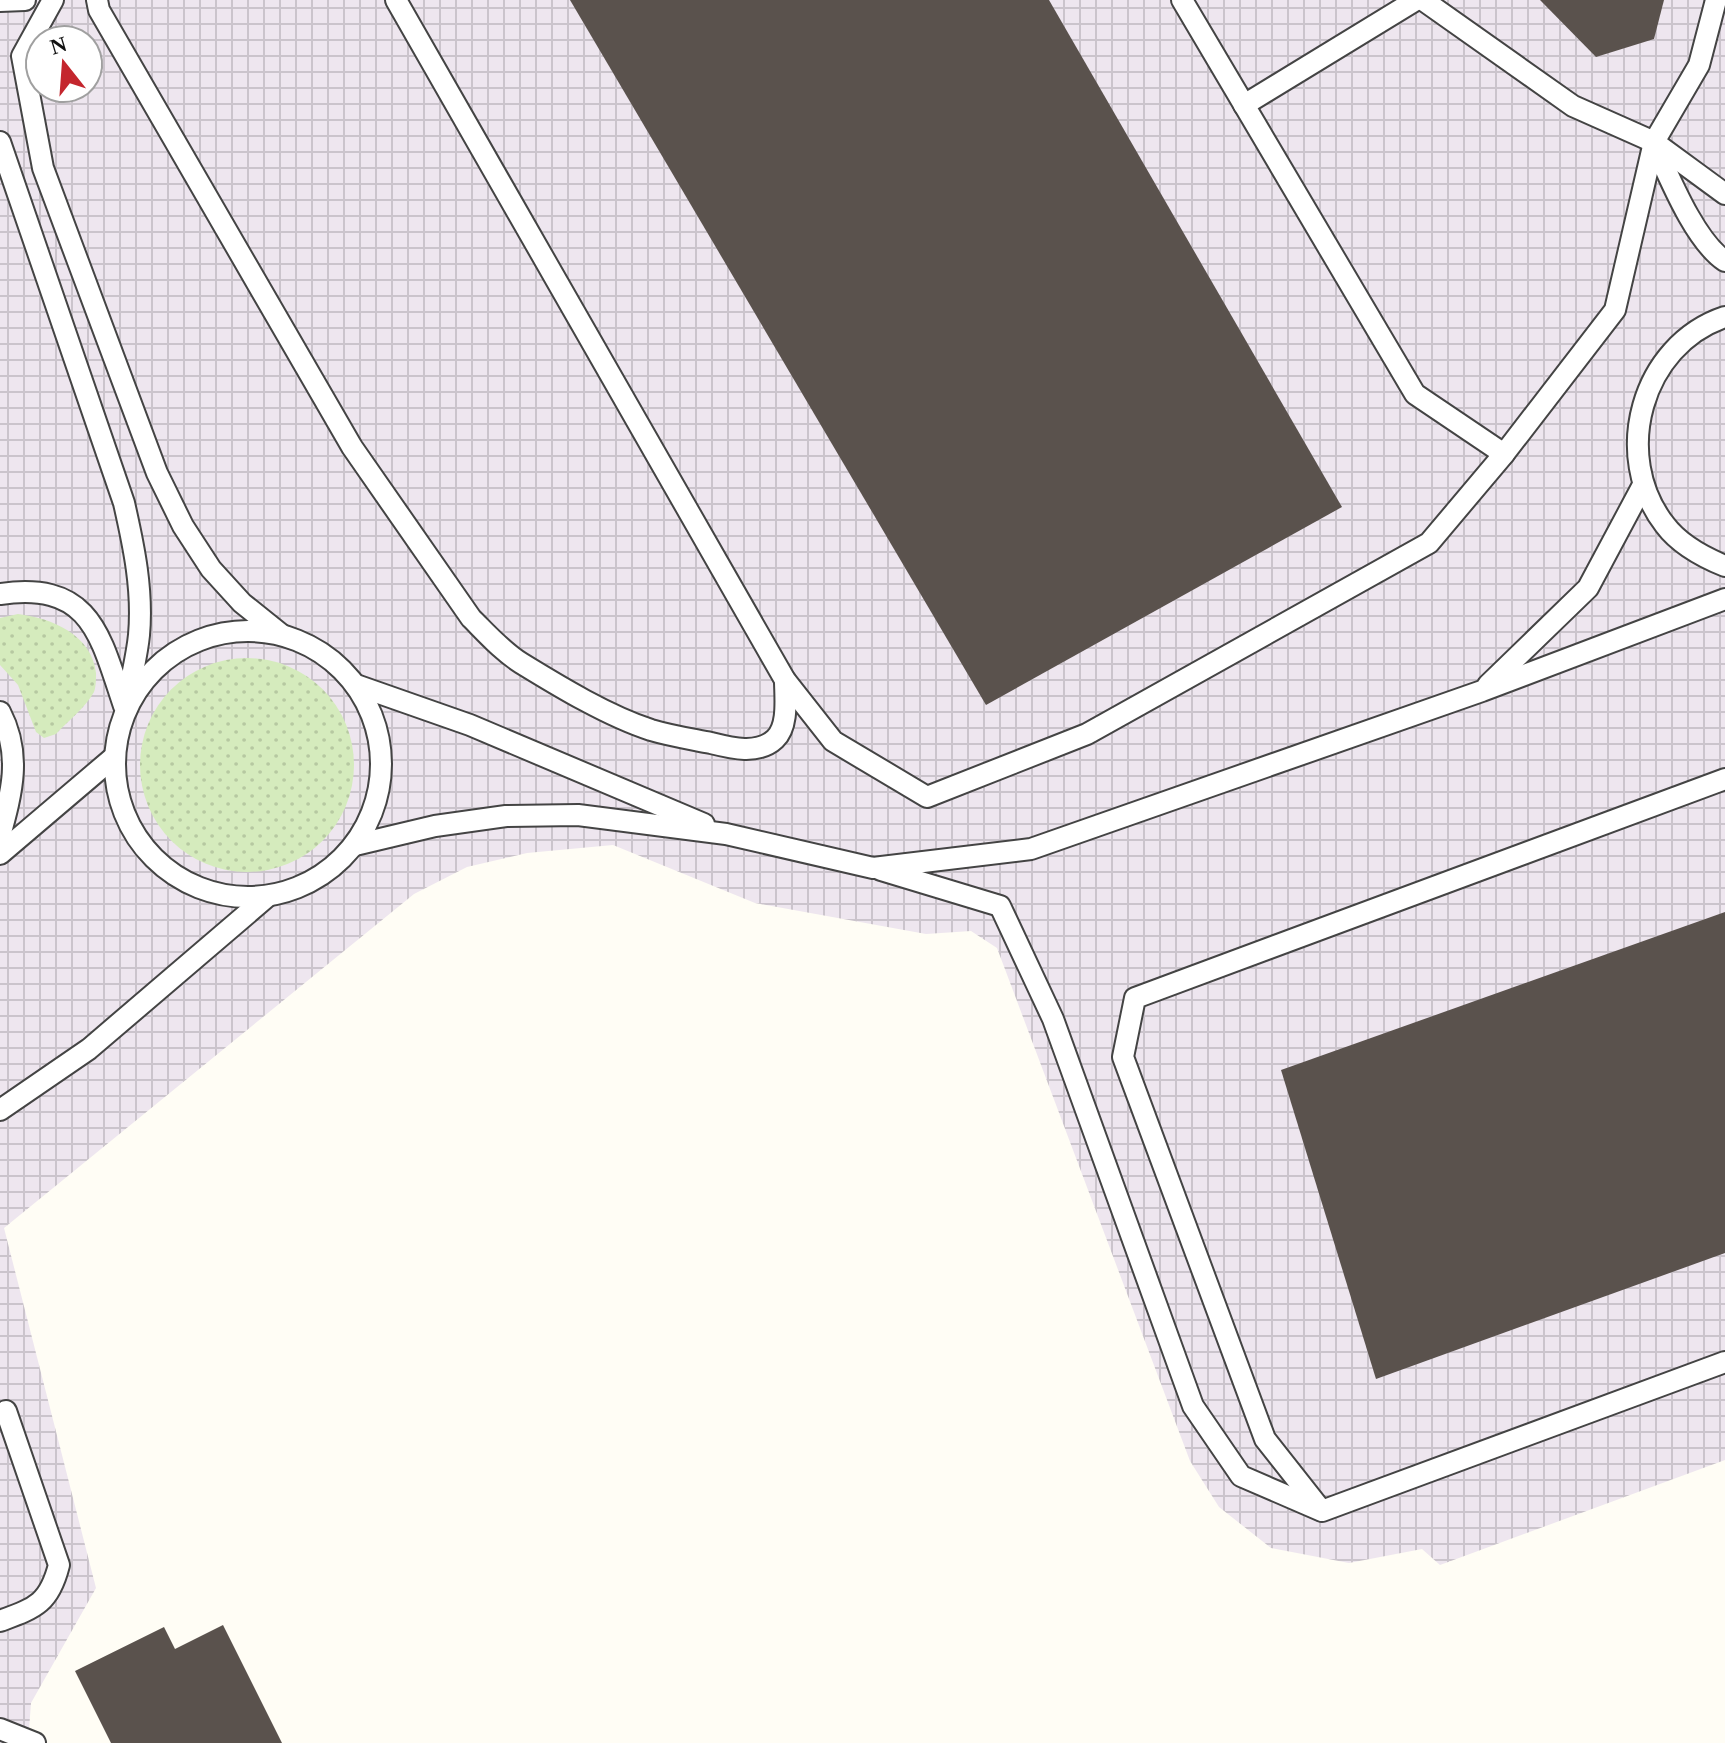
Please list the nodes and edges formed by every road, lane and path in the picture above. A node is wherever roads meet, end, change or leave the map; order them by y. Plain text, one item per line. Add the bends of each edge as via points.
1 (25, 0) edge
2 (53, 0) edge
3 (97, 0) edge
4 (396, 0) edge
5 (1182, 0) edge
6 (1416, 0) edge
7 (1423, 0) edge
8 (1716, 0) edge
9 (0, 1) edge
10 (1244, 105) junction
11 (0, 142) edge
12 (1654, 142) junction
13 (1725, 194) edge
14 (1725, 261) edge
15 (1725, 317) edge
16 (1504, 454) junction
17 (1643, 485) junction
18 (1725, 566) edge
19 (0, 594) edge
20 (1725, 599) edge
21 (282, 635) junction
22 (785, 680) junction
23 (356, 685) junction
24 (1482, 691) junction
25 (126, 709) junction
26 (0, 712) edge
27 (114, 757) junction
28 (1725, 779) edge
29 (726, 834) junction
30 (0, 836) edge
31 (355, 845) junction
32 (0, 854) edge
33 (873, 868) junction
34 (268, 896) junction
35 (0, 1110) edge
36 (1725, 1362) edge
37 (6, 1411) dead end
38 (1322, 1511) junction
39 (0, 1621) edge
40 (0, 1729) edge
41 (35, 1743) edge

1 - 9 lane
2 - 21 lane via 22,56 43,168 157,473 183,526 211,569
3 - 22 lane via 352,447 471,618 494,642 520,663 619,717 682,738 743,749 766,744 781,731
4 - 22 lane
5 - 10 lane
6 - 10 lane
7 - 12 lane via 1573,106
8 - 12 lane via 1699,65
10 - 16 lane via 1415,394
11 - 25 lane via 124,503 135,550 139,637
12 - 13 lane
12 - 14 lane via 1680,200 1714,254
12 - 16 lane via 1615,310
15 - 17 lane via 1686,338 1659,369 1641,405 1636,446
16 - 22 lane via 1429,543 1087,734 927,797 833,741
17 - 18 lane via 1665,526 1699,556
17 - 24 lane via 1588,588
19 - 25 lane via 58,596 82,612 100,637
20 - 24 lane
21 - 23 lane via 323,654
21 - 25 lane via 245,631 208,637 174,653 146,678
23 - 29 lane via 470,725
23 - 31 lane via 375,723 382,765 374,807
24 - 33 lane via 1031,849
25 - 27 lane
26 - 30 lane via 14,751
27 - 32 lane
27 - 34 lane via 118,796 128,821 158,863 191,885 216,893
28 - 38 lane via 1135,998 1123,1057 1265,1439
29 - 31 lane via 578,815 506,816
29 - 33 lane
31 - 34 lane via 331,869
33 - 38 lane via 1000,906 1053,1019 1193,1406 1241,1476
34 - 35 lane via 89,1049
36 - 38 lane
37 - 39 lane via 59,1565 53,1589 32,1609
40 - 41 lane

